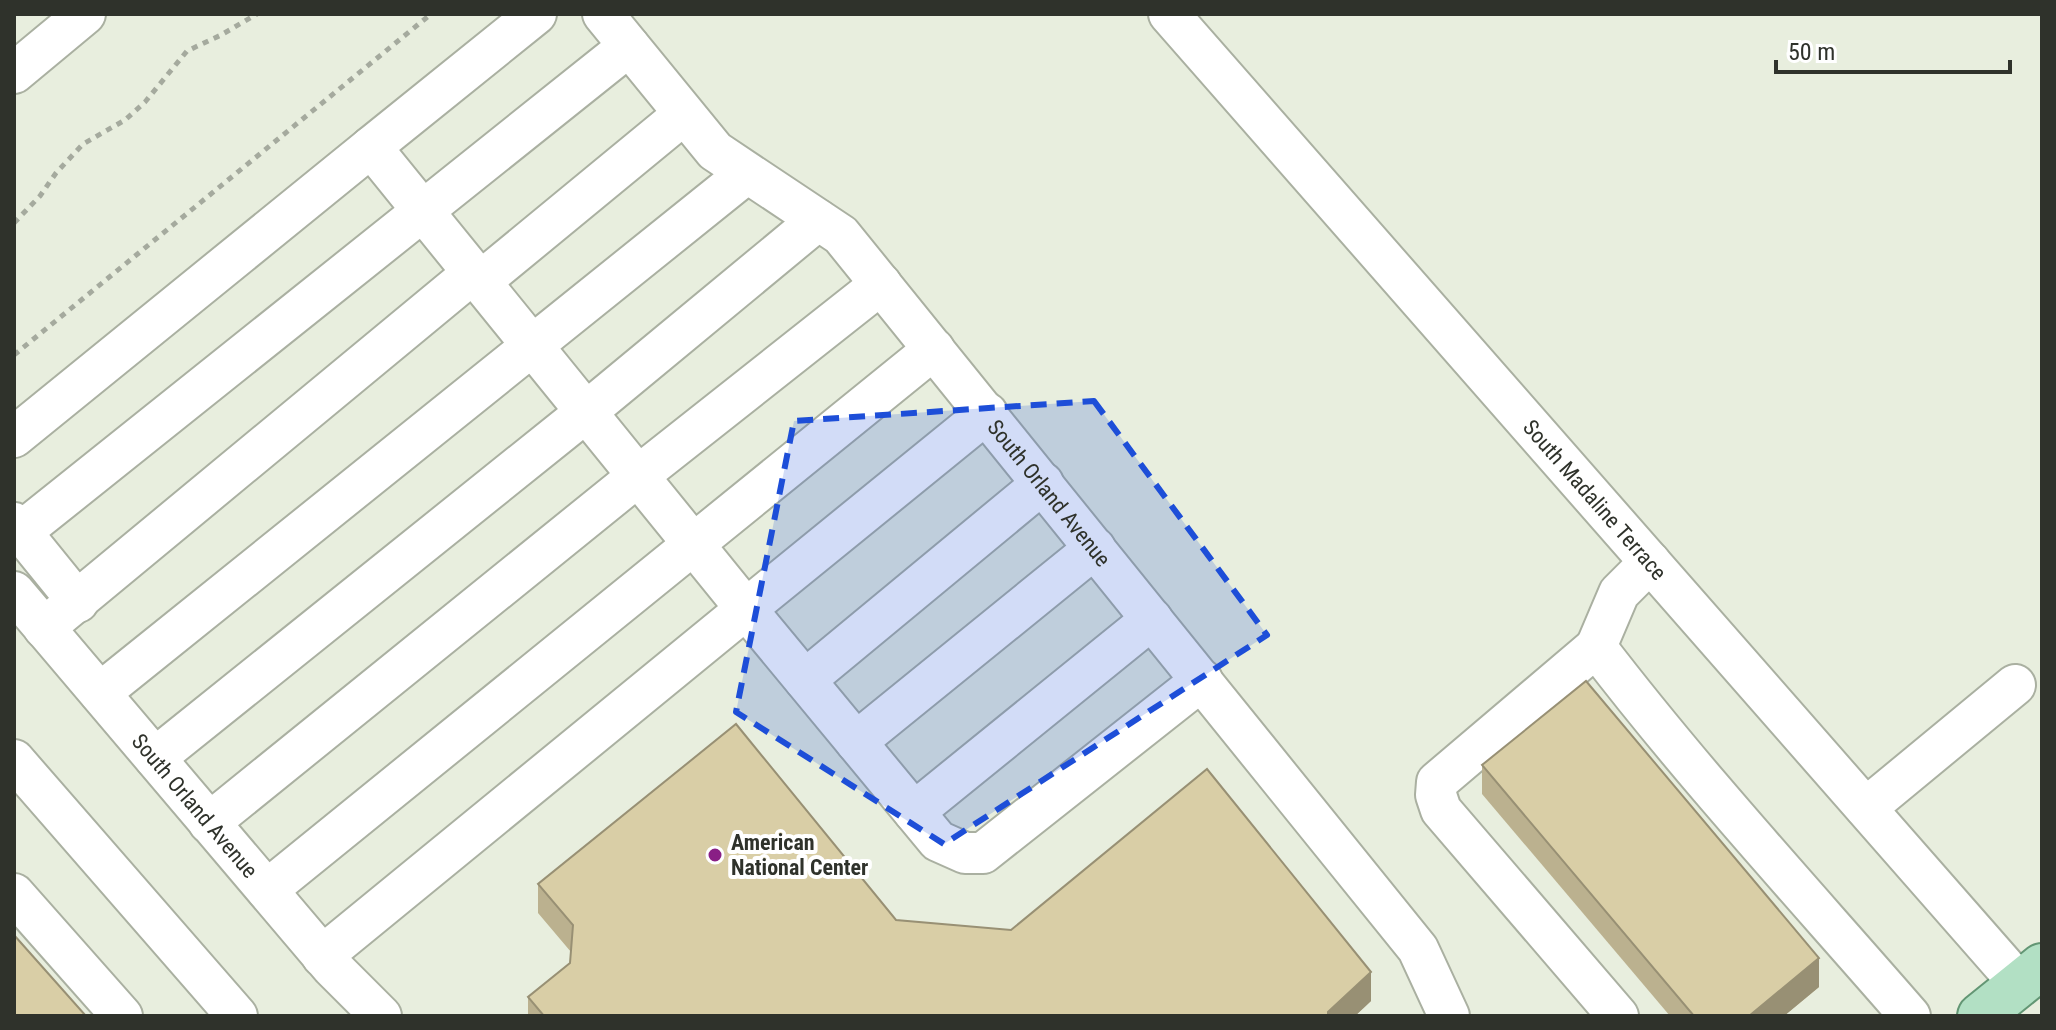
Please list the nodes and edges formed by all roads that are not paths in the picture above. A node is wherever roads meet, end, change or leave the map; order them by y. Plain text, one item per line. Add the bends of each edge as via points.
1 (85, 14) edge
2 (536, 14) edge
3 (603, 14) edge
4 (1169, 14) edge
5 (629, 46) junction
6 (14, 73) edge
7 (684, 114) junction
8 (371, 147) junction
9 (747, 173) junction
10 (422, 210) junction
11 (818, 220) junction
12 (477, 277) junction
13 (881, 284) junction
14 (532, 345) junction
15 (934, 349) junction
16 (586, 412) junction
17 (987, 413) junction
18 (14, 437) edge
19 (638, 476) junction
20 (1043, 483) junction
21 (18, 527) edge
22 (693, 543) junction
23 (1095, 548) junction
24 (1650, 562) junction
25 (14, 592) edge
26 (78, 602) junction
27 (746, 609) junction
28 (1152, 619) junction
29 (44, 628) junction
30 (1596, 647) junction
31 (805, 680) junction
32 (1202, 680) junction
33 (2015, 685) dead end
34 (100, 693) junction
35 (1654, 722) junction
36 (856, 742) junction
37 (155, 758) junction
38 (14, 760) edge
39 (1708, 787) junction
40 (1866, 808) junction
41 (914, 812) junction
42 (209, 823) junction
43 (267, 890) junction
44 (14, 894) edge
45 (1773, 905) edge
46 (1814, 905) junction
47 (322, 956) junction
48 (2031, 975) edge
49 (122, 1016) edge
50 (237, 1016) edge
51 (381, 1016) edge
52 (1449, 1016) edge
53 (1618, 1016) edge
54 (1910, 1016) edge
55 (1980, 1016) edge

1 - 6 street
2 - 8 street
3 - 5 street, South Orland Avenue
4 - 24 street, South Madaline Terrace
5 - 7 street, South Orland Avenue
5 - 10 street
7 - 9 street, South Orland Avenue via 715,151
7 - 12 street
8 - 10 street
8 - 18 street
9 - 11 street, South Orland Avenue
9 - 14 street
10 - 12 street
10 - 21 street
11 - 13 street, South Orland Avenue via 841,235
11 - 16 street
12 - 14 street
12 - 26 street
13 - 15 street, South Orland Avenue
13 - 19 street
14 - 16 street
14 - 34 street
15 - 17 street, South Orland Avenue
15 - 22 street
16 - 19 street
16 - 37 street
17 - 20 street, South Orland Avenue
17 - 27 street
19 - 22 street
19 - 42 street
20 - 23 street, South Orland Avenue
20 - 31 street
21 - 26 street
22 - 27 street
22 - 43 street
23 - 28 street, South Orland Avenue
23 - 36 street
24 - 30 street via 1619,593
24 - 40 street, South Madaline Terrace
25 - 29 street, South Orland Avenue
26 - 29 street
27 - 31 street
27 - 47 street
28 - 32 street, South Orland Avenue
28 - 41 street
29 - 34 street, South Orland Avenue
30 - 35 street
30 - 53 street via 1437,782 1436,795 1441,810
31 - 36 street
32 - 41 street via 983,853 965,853 938,841
32 - 52 street, South Orland Avenue via 1418,949
33 - 40 street
34 - 37 street, South Orland Avenue
35 - 39 street
35 - 39 street via 1662,775 1687,794
36 - 41 street
37 - 42 street, South Orland Avenue
38 - 50 street
39 - 46 street via 1754,860
40 - 48 street, South Madaline Terrace
42 - 43 street, South Orland Avenue
43 - 47 street, South Orland Avenue
44 - 49 street
45 - 46 street via 1793,915
46 - 54 street
47 - 51 street, South Orland Avenue
48 - 55 main road

